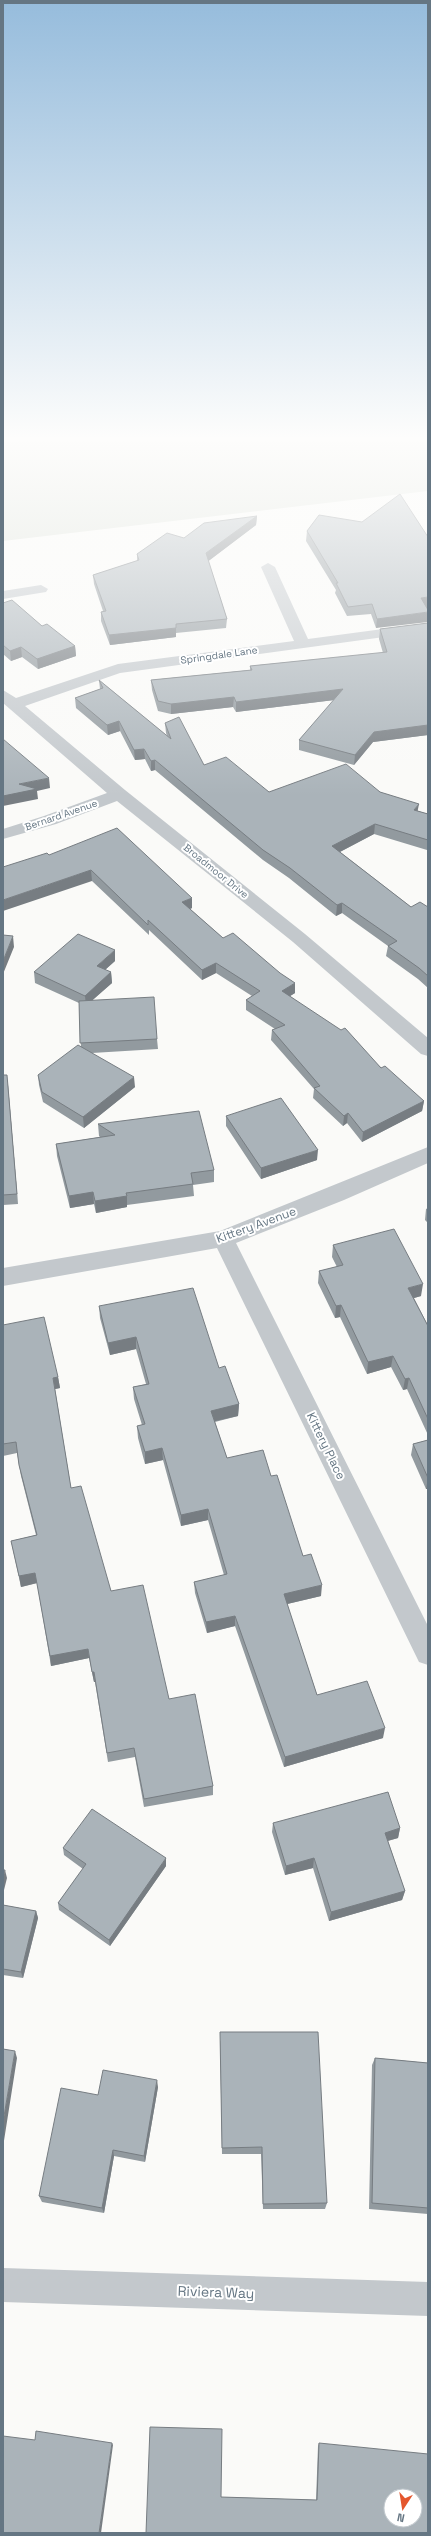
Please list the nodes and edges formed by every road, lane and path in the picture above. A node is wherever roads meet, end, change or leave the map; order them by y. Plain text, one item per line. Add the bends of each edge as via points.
1 (268, 567) dead end
2 (41, 589) dead end
3 (3, 595) edge
4 (428, 627) edge
5 (302, 643) junction
6 (9, 699) edge
7 (119, 794) junction
8 (3, 834) edge
9 (428, 1049) edge
10 (428, 1154) edge
11 (224, 1238) junction
12 (3, 1277) edge
13 (428, 1653) edge
14 (3, 2285) edge
15 (428, 2299) edge

1 - 5 street
2 - 3 street
4 - 5 street, Springdale Lane
5 - 6 street, Springdale Lane via 118,669
6 - 7 street, Broadmoor Drive
7 - 8 street, Bernard Avenue via 50,820
7 - 9 street, Broadmoor Drive via 299,938
10 - 11 street, Kittery Avenue via 337,1194
11 - 12 street, Kittery Avenue
11 - 13 street, Kittery Place
14 - 15 street, Riviera Way

